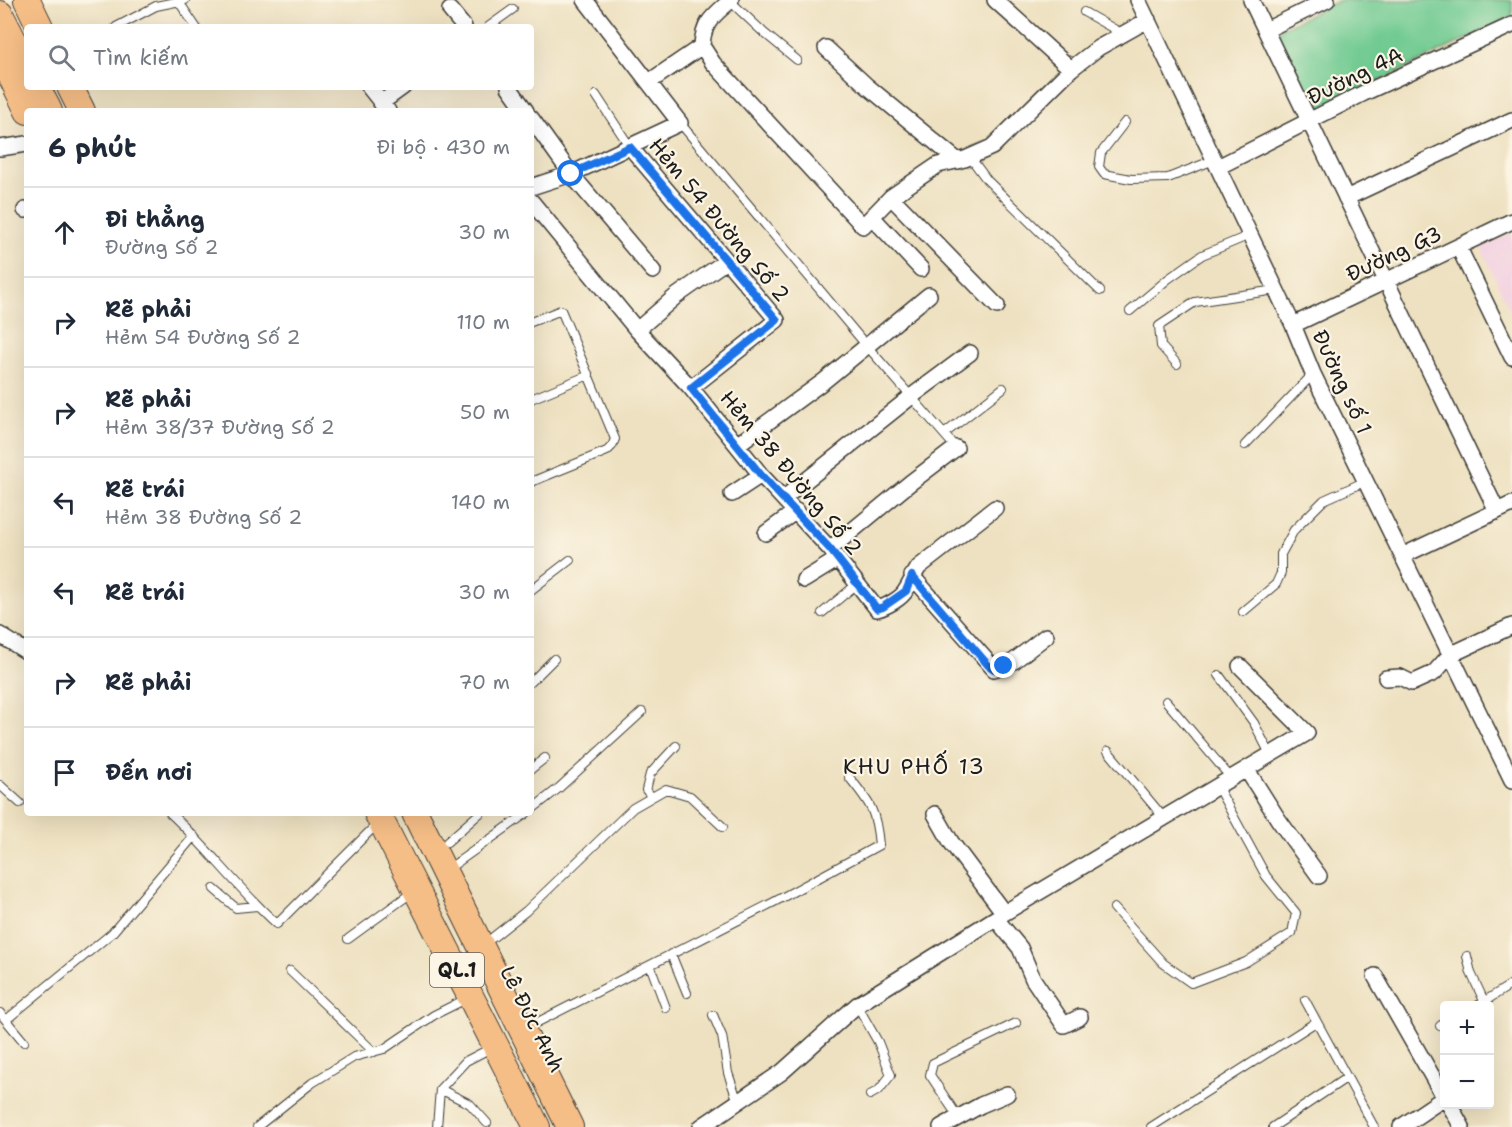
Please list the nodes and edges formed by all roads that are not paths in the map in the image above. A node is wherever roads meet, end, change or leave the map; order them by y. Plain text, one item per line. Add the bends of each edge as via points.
1 (15, 0) edge
2 (27, 0) edge
3 (585, 0) edge
4 (730, 0) edge
5 (995, 0) edge
6 (1138, 0) edge
7 (1251, 0) edge
8 (1326, 0) edge
9 (182, 1) edge
10 (513, 9) dead end
11 (450, 10) dead end
12 (1084, 12) dead end
13 (0, 14) edge
14 (1148, 20) junction
15 (27, 24) edge
16 (39, 24) edge
17 (122, 24) edge
18 (194, 24) edge
19 (462, 24) edge
20 (492, 24) edge
21 (1512, 26) edge
22 (1266, 30) junction
23 (1122, 34) junction
24 (702, 46) junction
25 (826, 48) dead end
26 (0, 53) edge
27 (797, 60) dead end
28 (24, 61) edge
29 (1071, 69) junction
30 (649, 82) junction
31 (39, 90) edge
32 (60, 90) edge
33 (72, 90) edge
34 (371, 90) edge
35 (400, 90) edge
36 (511, 90) edge
37 (597, 95) dead end
38 (385, 107) edge
39 (27, 108) edge
40 (48, 108) edge
41 (68, 108) edge
42 (80, 108) edge
43 (524, 108) edge
44 (1512, 120) edge
45 (1308, 121) junction
46 (534, 122) edge
47 (1125, 122) dead end
48 (680, 123) junction
49 (24, 144) edge
50 (630, 147) junction
51 (0, 148) edge
52 (964, 159) junction
53 (1216, 164) junction
54 (571, 174) junction
55 (534, 186) edge
56 (891, 197) junction
57 (1346, 198) junction
58 (534, 205) edge
59 (872, 217) junction
60 (1512, 221) edge
61 (1250, 235) junction
62 (1459, 248) junction
63 (726, 261) junction
64 (921, 269) dead end
65 (653, 271) dead end
66 (1385, 281) junction
67 (1276, 290) junction
68 (1100, 291) dead end
69 (929, 295) dead end
70 (997, 306) dead end
71 (1130, 311) dead end
72 (534, 321) edge
73 (1293, 325) junction
74 (637, 330) junction
75 (867, 345) junction
76 (970, 353) dead end
77 (1512, 357) edge
78 (1177, 364) dead end
79 (1313, 374) junction
80 (589, 375) junction
81 (691, 388) junction
82 (1003, 388) dead end
83 (912, 396) junction
84 (534, 398) edge
85 (944, 434) junction
86 (738, 444) junction
87 (1245, 445) dead end
88 (956, 448) joint
89 (761, 475) junction
90 (534, 481) edge
91 (1366, 481) junction
92 (732, 494) dead end
93 (784, 498) junction
94 (1512, 504) edge
95 (995, 508) dead end
96 (796, 511) junction
97 (1497, 512) junction
98 (766, 533) dead end
99 (834, 554) junction
100 (1402, 556) junction
101 (570, 560) dead end
102 (912, 576) junction
103 (804, 580) dead end
104 (857, 584) junction
105 (534, 588) edge
106 (1243, 612) dead end
107 (822, 613) dead end
108 (1512, 626) edge
109 (0, 635) edge
110 (1046, 636) dead end
111 (24, 650) edge
112 (1450, 655) junction
113 (555, 659) dead end
114 (1240, 666) dead end
115 (1220, 675) dead end
116 (1386, 678) dead end
117 (534, 679) edge
118 (1166, 702) dead end
119 (642, 712) dead end
120 (676, 746) dead end
121 (1108, 751) dead end
122 (1271, 756) junction
123 (544, 758) dead end
124 (534, 766) edge
125 (1247, 770) junction
126 (849, 777) dead end
127 (1231, 778) junction
128 (1512, 780) edge
129 (0, 785) edge
130 (1217, 786) junction
131 (652, 797) junction
132 (20, 803) dead end
133 (534, 808) edge
134 (935, 814) dead end
135 (173, 816) edge
136 (417, 816) edge
137 (434, 816) edge
138 (478, 816) edge
139 (522, 816) edge
140 (385, 818) edge
141 (1164, 818) junction
142 (723, 827) dead end
143 (194, 836) junction
144 (449, 859) junction
145 (1319, 876) dead end
146 (214, 890) dead end
147 (415, 891) junction
148 (257, 906) junction
149 (1114, 908) dead end
150 (1001, 915) junction
151 (348, 939) dead end
152 (486, 941) junction
153 (671, 954) junction
154 (1467, 956) dead end
155 (650, 965) junction
156 (290, 971) dead end
157 (1375, 976) dead end
158 (1512, 984) edge
159 (687, 993) dead end
160 (470, 996) junction
161 (1305, 999) dead end
162 (1480, 1001) edge
163 (1484, 1001) edge
164 (857, 1005) junction
165 (666, 1008) dead end
166 (713, 1015) dead end
167 (3, 1016) edge
168 (1080, 1017) dead end
169 (1316, 1022) junction
170 (1016, 1023) dead end
171 (534, 1024) junction
172 (24, 1042) dead end
173 (496, 1046) junction
174 (374, 1052) junction
175 (1346, 1078) junction
176 (440, 1089) junction
177 (1440, 1090) edge
178 (1007, 1094) dead end
179 (870, 1095) dead end
180 (1440, 1100) edge
181 (738, 1102) junction
182 (1452, 1109) edge
183 (487, 1123) dead end
184 (947, 1124) edge
185 (257, 1127) edge
186 (437, 1127) edge
187 (537, 1127) edge
188 (552, 1127) edge
189 (570, 1127) edge
190 (586, 1127) edge
191 (701, 1127) edge
192 (1151, 1127) edge
193 (1273, 1127) edge
194 (1374, 1127) edge
195 (1401, 1127) edge
196 (1462, 1127) edge

1 - 15 highway
2 - 16 highway
3 - 30 street
4 - 24 street via 707,22
4 - 27 lane
5 - 29 street
6 - 14 street, Đường số 1
7 - 22 street
8 - 22 street
9 - 17 lane via 156,6
9 - 18 lane
10 - 20 lane
11 - 19 street
12 - 23 lane
13 - 28 highway
14 - 23 street
14 - 53 street, Đường số 1
21 - 45 street, Đường 4A
22 - 45 street
23 - 29 street
24 - 30 street
24 - 59 street via 713,63 863,226
25 - 52 street via 867,86
26 - 39 highway
29 - 52 street via 992,147
30 - 48 street
31 - 40 highway
32 - 41 highway
33 - 42 highway
34 - 38 street
35 - 38 street
36 - 43 street
37 - 50 lane
44 - 57 street
45 - 53 street, Đường 4A
45 - 57 street
46 - 54 street
47 - 53 lane via 1101,153 1099,167 1104,174 1131,179 1168,178
48 - 50 street
48 - 75 lane
49 - 51 street
50 - 54 street
50 - 63 street, Hẻm 54 Đường Số 2
52 - 56 street via 938,165
52 - 68 lane
53 - 61 street, Đường số 1
54 - 55 street
54 - 65 street
56 - 59 street
56 - 70 street
57 - 66 street
58 - 74 street, Hẻm 38 Đường Số 2
59 - 64 street
60 - 62 street, Đường G3
61 - 67 street, Đường số 1
61 - 71 lane via 1202,255
62 - 66 street, Đường G3
62 - 77 street
63 - 74 street
63 - 81 street, Hẻm 54 Đường Số 2 via 777,320
66 - 73 street, Đường G3
66 - 97 street
67 - 73 street, Đường số 1
67 - 78 lane via 1195,302 1159,326 1161,346
69 - 75 street
72 - 80 lane via 561,310
73 - 79 street, Đường số 1
74 - 81 street, Hẻm 38 Đường Số 2
75 - 83 lane
75 - 86 street
76 - 83 street
79 - 87 lane
79 - 91 street, Đường số 1
80 - 84 lane
80 - 90 lane via 614,435 612,446
81 - 86 street, Hẻm 38 Đường Số 2
82 - 85 lane
83 - 85 lane
83 - 93 street
85 - 88 lane
86 - 89 street, Hẻm 38 Đường Số 2
88 - 99 street via 910,483
89 - 92 street
89 - 93 street, Hẻm 38 Đường Số 2
91 - 100 street, Đường số 1
91 - 106 lane via 1324,500 1294,530 1281,554 1281,573 1276,584
93 - 96 street, Hẻm 38 Đường Số 2
94 - 97 street
95 - 102 street
96 - 98 street
96 - 99 street, Hẻm 38 Đường Số 2
97 - 100 street
99 - 103 street
99 - 104 street, Hẻm 38 Đường Số 2
100 - 112 street, Đường số 1
101 - 105 lane
102 - 104 street, Hẻm 38 Đường Số 2 via 906,591 877,609
102 - 110 street via 994,669 1014,661
104 - 107 lane
108 - 112 street
109 - 111 street
112 - 116 street via 1434,673 1412,683 1400,677
112 - 128 street, Đường số 1
113 - 117 lane
114 - 122 street via 1307,733
115 - 122 lane via 1254,723
118 - 127 lane
119 - 133 lane
120 - 131 lane via 650,774 646,790
121 - 141 lane
122 - 125 street
123 - 124 lane
125 - 127 street
125 - 145 street
126 - 153 lane via 869,801 879,845
127 - 130 street
129 - 132 lane
130 - 141 street
130 - 149 lane via 1266,876 1296,914 1292,933 1246,962 1191,983 1163,963
131 - 142 lane via 666,789 690,796
131 - 152 lane via 633,808 526,911
134 - 150 street
135 - 143 lane
136 - 144 highway, Lê Đức Anh / QL.1
137 - 144 highway, Lê Đức Anh / QL.1
138 - 144 lane
139 - 144 lane
140 - 147 highway, QL.1
140 - 148 lane via 277,924
140 - 188 highway, Lê Đức Anh / QL.1
141 - 150 street
143 - 148 lane
143 - 167 lane via 112,933
144 - 152 highway, Lê Đức Anh / QL.1
146 - 148 lane via 236,908
147 - 151 lane
147 - 160 highway, QL.1
150 - 164 street
150 - 168 street via 1001,925 1020,948 1033,979 1059,1018 1064,1024
152 - 171 highway, Lê Đức Anh / QL.1
152 - 189 highway, Lê Đức Anh / QL.1
153 - 155 lane
153 - 159 lane
154 - 162 lane
155 - 165 lane
155 - 171 lane
156 - 174 lane
157 - 177 street
158 - 163 lane
160 - 173 highway, QL.1
160 - 174 lane
161 - 169 lane
164 - 179 lane via 891,1075
164 - 181 street via 782,1072
166 - 181 lane
167 - 172 lane
169 - 175 lane
169 - 192 lane
170 - 184 lane via 933,1063 930,1075
171 - 190 highway, Lê Đức Anh / QL.1
173 - 176 lane via 466,1061
173 - 187 highway, QL.1
174 - 185 lane via 354,1057 312,1083
175 - 193 lane
175 - 194 lane
176 - 183 lane via 470,1104
176 - 186 lane
178 - 184 street
180 - 195 street
181 - 191 street
182 - 196 street

